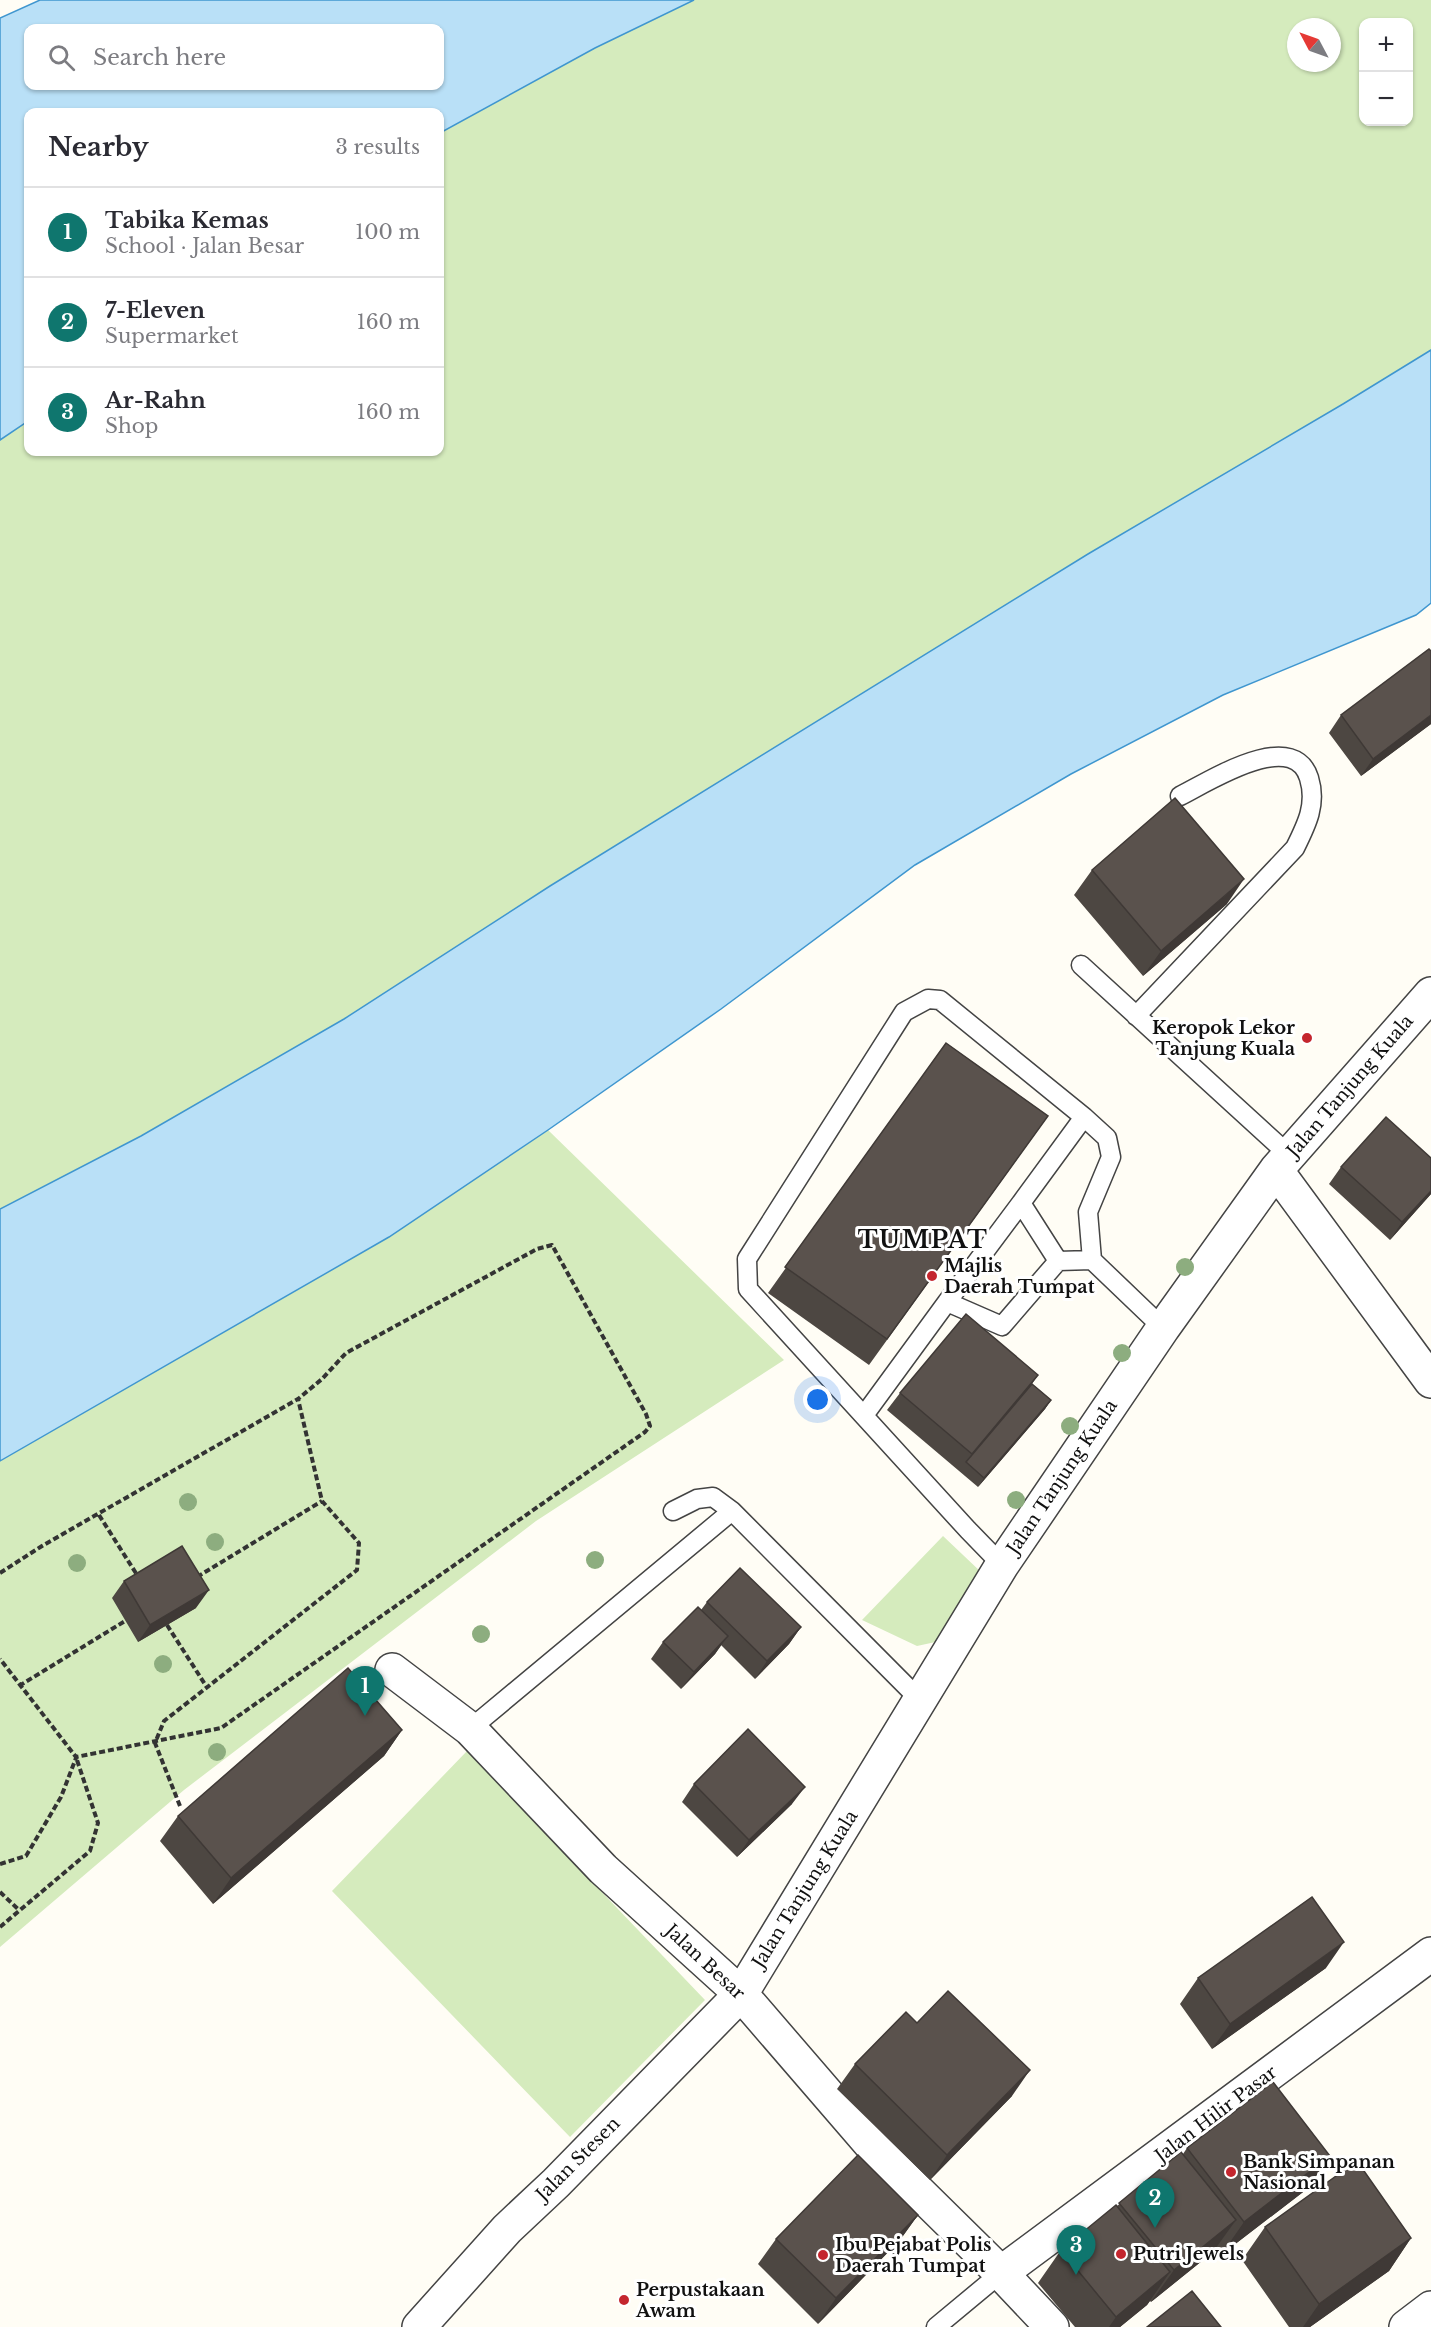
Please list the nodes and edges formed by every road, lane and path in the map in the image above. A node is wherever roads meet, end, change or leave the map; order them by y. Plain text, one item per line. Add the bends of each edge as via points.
1 (1180, 796) dead end
2 (1081, 965) dead end
3 (1431, 994) edge
4 (1136, 1016) junction
5 (1084, 1117) junction
6 (1282, 1162) junction
7 (1021, 1203) junction
8 (1092, 1260) junction
9 (1058, 1261) junction
10 (947, 1302) junction
11 (1162, 1328) junction
12 (1431, 1381) edge
13 (298, 1399) junction
14 (865, 1414) junction
15 (322, 1501) junction
16 (673, 1511) dead end
17 (732, 1511) junction
18 (99, 1515) junction
19 (1002, 1565) junction
20 (0, 1573) edge
21 (193, 1579) edge
22 (141, 1581) edge
23 (124, 1621) dead end
24 (167, 1625) edge
25 (0, 1659) edge
26 (392, 1670) dead end
27 (19, 1686) junction
28 (208, 1689) junction
29 (921, 1701) junction
30 (470, 1729) junction
31 (155, 1743) junction
32 (76, 1757) junction
33 (180, 1806) dead end
34 (0, 1864) edge
35 (0, 1892) edge
36 (19, 1910) junction
37 (0, 1927) edge
38 (1431, 1954) edge
39 (741, 1994) junction
40 (1001, 2273) junction
41 (1431, 2308) edge
42 (419, 2327) edge
43 (936, 2327) edge
44 (1052, 2327) edge
45 (1406, 2327) edge

1 - 4 lane via 1252,761 1279,756 1296,759 1306,771 1313,800 1310,819 1295,848
2 - 4 lane
3 - 6 street, Jalan Tanjung Kuala
4 - 6 lane
5 - 7 lane
5 - 8 lane via 1107,1138 1111,1157 1088,1212
5 - 14 lane via 940,1000 928,999 904,1012 747,1259 748,1288
6 - 11 street, Jalan Tanjung Kuala
6 - 12 street
7 - 9 lane
7 - 10 lane
8 - 9 lane
8 - 11 lane
9 - 10 lane via 1002,1326
10 - 14 lane
11 - 19 street, Jalan Tanjung Kuala
13 - 15 path
13 - 18 path
13 - 31 path via 346,1353 537,1249 552,1245 650,1426 221,1728
14 - 19 lane
15 - 21 path
15 - 28 path via 359,1543 357,1570
16 - 17 lane via 696,1499 713,1497
17 - 29 lane
17 - 30 lane
18 - 20 path
18 - 22 path
19 - 29 street, Jalan Tanjung Kuala
23 - 27 path
24 - 28 path
25 - 27 path
26 - 30 street, Jalan Besar
27 - 32 path
28 - 31 path via 165,1721
29 - 39 street, Jalan Tanjung Kuala
30 - 39 street, Jalan Besar via 603,1869
31 - 32 path
31 - 33 path
32 - 34 path via 61,1797 26,1856
32 - 36 path via 98,1823 90,1851
35 - 36 path
36 - 37 path
38 - 40 street, Jalan Hilir Pasar
39 - 40 street, Jalan Besar via 873,2147
39 - 42 street, Jalan Stesen via 507,2229
40 - 43 lane
40 - 44 street, Jalan Besar
41 - 45 street

